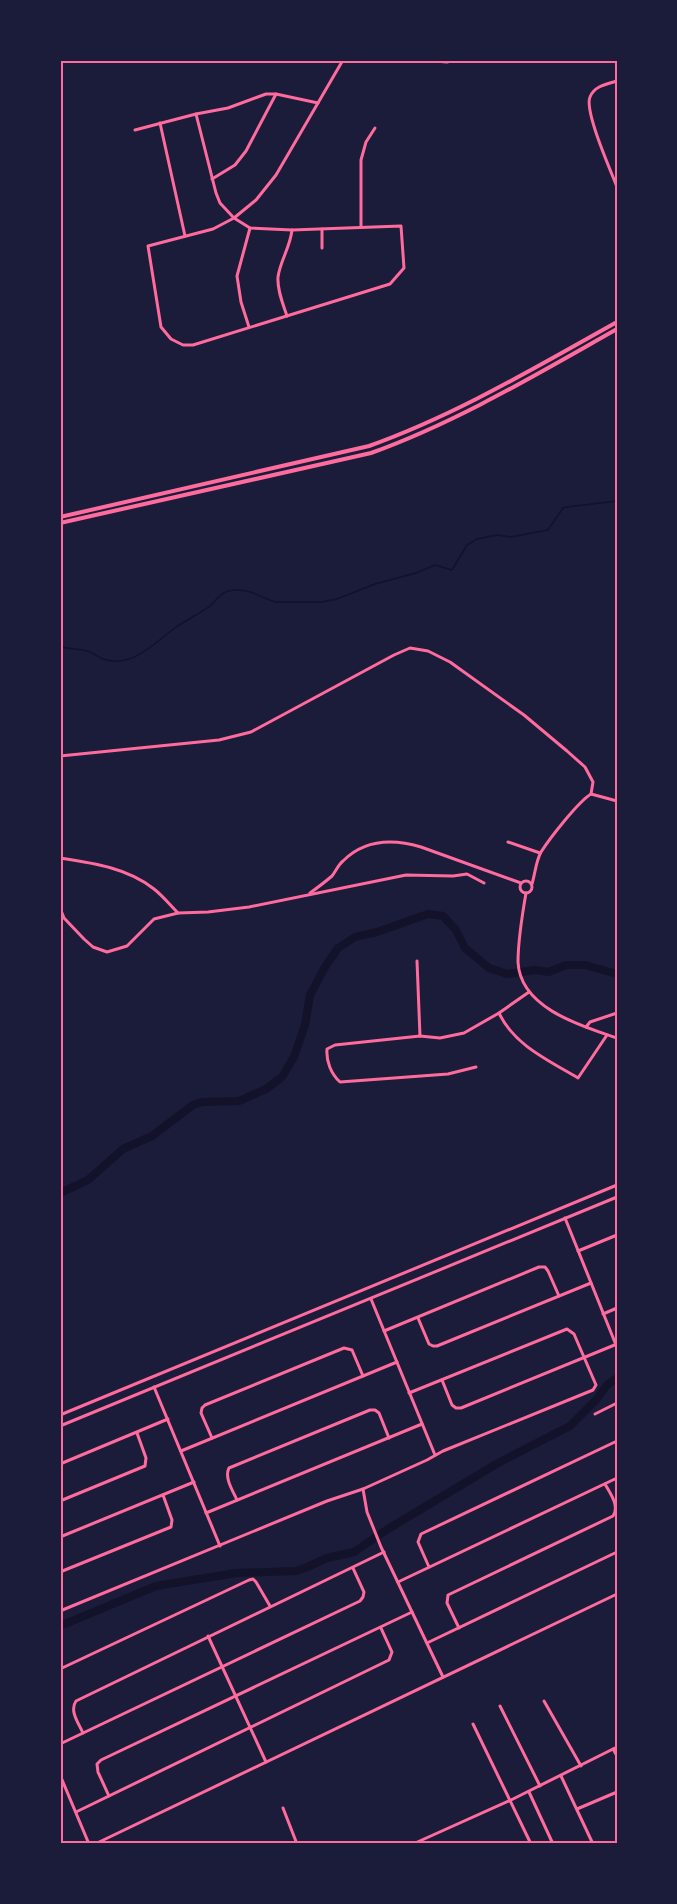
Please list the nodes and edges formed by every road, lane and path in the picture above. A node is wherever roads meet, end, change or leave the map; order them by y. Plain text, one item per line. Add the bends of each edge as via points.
1 (343, 60) edge
2 (421, 60) edge
3 (454, 60) edge
4 (617, 81) edge
5 (276, 94) junction
6 (318, 103) junction
7 (196, 114) junction
8 (160, 123) junction
9 (375, 128) dead end
10 (135, 130) dead end
11 (212, 179) junction
12 (617, 187) edge
13 (234, 218) junction
14 (362, 227) junction
15 (250, 228) junction
16 (322, 229) junction
17 (291, 230) junction
18 (185, 237) junction
19 (322, 248) dead end
20 (287, 316) junction
21 (617, 322) edge
22 (249, 327) junction
23 (617, 330) edge
24 (253, 473) junction
25 (255, 479) junction
26 (60, 517) edge
27 (60, 524) edge
28 (60, 756) edge
29 (591, 794) junction
30 (617, 801) edge
31 (508, 842) dead end
32 (540, 853) junction
33 (60, 858) edge
34 (473, 866) junction
35 (468, 874) junction
36 (484, 883) dead end
37 (521, 883) junction
38 (60, 884) edge
39 (532, 884) junction
40 (526, 893) junction
41 (308, 895) junction
42 (60, 908) edge
43 (178, 913) junction
44 (417, 961) dead end
45 (529, 992) junction
46 (499, 1013) junction
47 (617, 1013) edge
48 (586, 1027) junction
49 (607, 1035) junction
50 (420, 1036) junction
51 (617, 1038) edge
52 (476, 1067) dead end
53 (617, 1185) edge
54 (617, 1197) edge
55 (566, 1218) junction
56 (617, 1235) edge
57 (578, 1251) junction
58 (591, 1283) junction
59 (559, 1296) junction
60 (371, 1299) junction
61 (617, 1308) edge
62 (603, 1314) junction
63 (418, 1318) junction
64 (384, 1331) junction
65 (616, 1344) edge
66 (584, 1358) junction
67 (397, 1362) junction
68 (363, 1376) junction
69 (442, 1380) junction
70 (154, 1387) junction
71 (410, 1393) junction
72 (617, 1403) edge
73 (595, 1414) dead end
74 (60, 1415) edge
75 (168, 1419) junction
76 (422, 1424) junction
77 (60, 1426) edge
78 (137, 1433) junction
79 (212, 1438) junction
80 (389, 1438) junction
81 (617, 1441) edge
82 (181, 1451) junction
83 (435, 1455) junction
84 (60, 1464) edge
85 (617, 1478) edge
86 (194, 1482) junction
87 (605, 1484) junction
88 (363, 1489) junction
89 (163, 1495) junction
90 (237, 1500) junction
91 (60, 1501) edge
92 (206, 1513) junction
93 (60, 1537) edge
94 (220, 1546) junction
95 (384, 1552) junction
96 (617, 1552) edge
97 (429, 1567) junction
98 (353, 1568) junction
99 (60, 1572) edge
100 (398, 1582) junction
101 (617, 1594) edge
102 (270, 1606) junction
103 (60, 1611) edge
104 (412, 1612) junction
105 (381, 1628) junction
106 (459, 1628) junction
107 (208, 1636) junction
108 (427, 1643) junction
109 (222, 1667) junction
110 (60, 1669) edge
111 (443, 1677) junction
112 (236, 1697) junction
113 (544, 1701) dead end
114 (500, 1706) dead end
115 (473, 1724) dead end
116 (250, 1727) junction
117 (83, 1733) junction
118 (60, 1744) edge
119 (615, 1748) edge
120 (617, 1755) edge
121 (267, 1762) junction
122 (581, 1766) junction
123 (60, 1775) edge
124 (561, 1776) junction
125 (540, 1786) junction
126 (529, 1792) junction
127 (617, 1792) edge
128 (109, 1796) junction
129 (511, 1800) junction
130 (283, 1808) dead end
131 (577, 1810) junction
132 (75, 1812) junction
133 (89, 1844) edge
134 (95, 1844) edge
135 (297, 1844) edge
136 (413, 1844) edge
137 (531, 1844) edge
138 (553, 1844) edge
139 (593, 1844) edge

1 - 6 street
2 - 3 street
4 - 12 street via 594,91 588,105
5 - 6 street
5 - 7 street
5 - 11 street via 246,151 235,165
6 - 13 street via 276,175 256,200
7 - 8 street
7 - 11 street
8 - 10 street
8 - 18 street
9 - 14 street via 361,160
11 - 13 street via 220,203
13 - 15 street
13 - 18 street
14 - 16 street
14 - 20 street via 401,226 404,268 390,284
15 - 17 street
15 - 22 street via 237,276
16 - 17 street
16 - 19 street
17 - 20 street via 278,279
18 - 22 street via 148,246 161,327 183,345
20 - 22 street
21 - 24 main road via 407,432 369,446
23 - 25 main road via 409,440 371,453
24 - 25 main road
24 - 26 main road
25 - 27 main road
28 - 29 street via 219,740 250,732 410,648 428,651 450,662 559,744 585,767 593,782
29 - 30 street
29 - 32 street via 575,807
31 - 32 street
32 - 39 street
33 - 38 street
33 - 43 street via 92,862 129,874 154,889
34 - 35 street
34 - 37 street
34 - 41 street via 405,842 390,841 354,853
35 - 36 street
35 - 41 street via 406,875
37 - 39 street via 525,880
37 - 40 street via 519,887
39 - 40 street
40 - 45 street via 518,964
41 - 43 street via 249,907
42 - 43 street via 84,939 107,952 127,946 153,919
44 - 50 street
45 - 46 street
45 - 48 street via 556,1013
46 - 49 street via 506,1027 526,1046 578,1078
46 - 50 street via 464,1033 440,1038
47 - 48 street
48 - 49 street
49 - 51 street
50 - 52 street via 335,1045 327,1049 326,1057 340,1082 448,1074
53 - 74 street
54 - 55 street
55 - 57 street
55 - 60 street
56 - 57 street
57 - 58 street
58 - 59 street
58 - 62 street
59 - 63 street via 435,1346 429,1344
59 - 63 street via 548,1271 542,1267
60 - 64 street
60 - 70 street
61 - 62 street
62 - 65 street
63 - 64 street
64 - 67 street
65 - 66 street
66 - 69 street via 574,1334 567,1329
66 - 69 street via 461,1408 452,1405
66 - 83 street via 593,1389
67 - 68 street
67 - 71 street
68 - 79 street
68 - 79 street via 352,1350 344,1348 203,1407 201,1413
69 - 71 street
70 - 75 street
70 - 77 street
71 - 76 street
72 - 73 street
75 - 78 street
75 - 82 street
76 - 80 street
76 - 83 street
78 - 84 street
78 - 91 street via 145,1466
79 - 82 street
80 - 90 street
80 - 90 street via 379,1413 370,1410 229,1468 226,1474
81 - 97 street via 421,1534 418,1542
82 - 86 street
83 - 88 street
85 - 87 street
86 - 89 street
86 - 92 street
87 - 97 street
87 - 106 street via 616,1507 613,1516 448,1595 447,1603
88 - 94 street
88 - 95 street via 367,1512
89 - 93 street
89 - 99 street via 171,1527
90 - 92 street
92 - 94 street
94 - 103 street
95 - 98 street
95 - 100 street
96 - 106 street
97 - 100 street
98 - 102 street
98 - 109 street via 364,1594 360,1600
100 - 104 street
101 - 111 street
102 - 107 street
102 - 110 street via 256,1582 249,1580
104 - 105 street
104 - 108 street
105 - 112 street
105 - 116 street via 392,1652 389,1660
106 - 108 street
107 - 109 street
107 - 117 street via 75,1701 73,1710
108 - 111 street
109 - 112 street
109 - 117 street
111 - 121 street
112 - 116 street
112 - 128 street via 98,1762 97,1770
113 - 122 street
114 - 125 street
115 - 129 street
116 - 121 street
116 - 128 street
117 - 118 street
119 - 120 street
119 - 122 street
121 - 134 street
122 - 124 street
123 - 132 street
124 - 125 street
124 - 131 street
125 - 126 street
126 - 129 street
126 - 138 street
127 - 131 street
128 - 132 street
129 - 136 street
129 - 137 street
130 - 135 street
131 - 139 street
132 - 133 street

